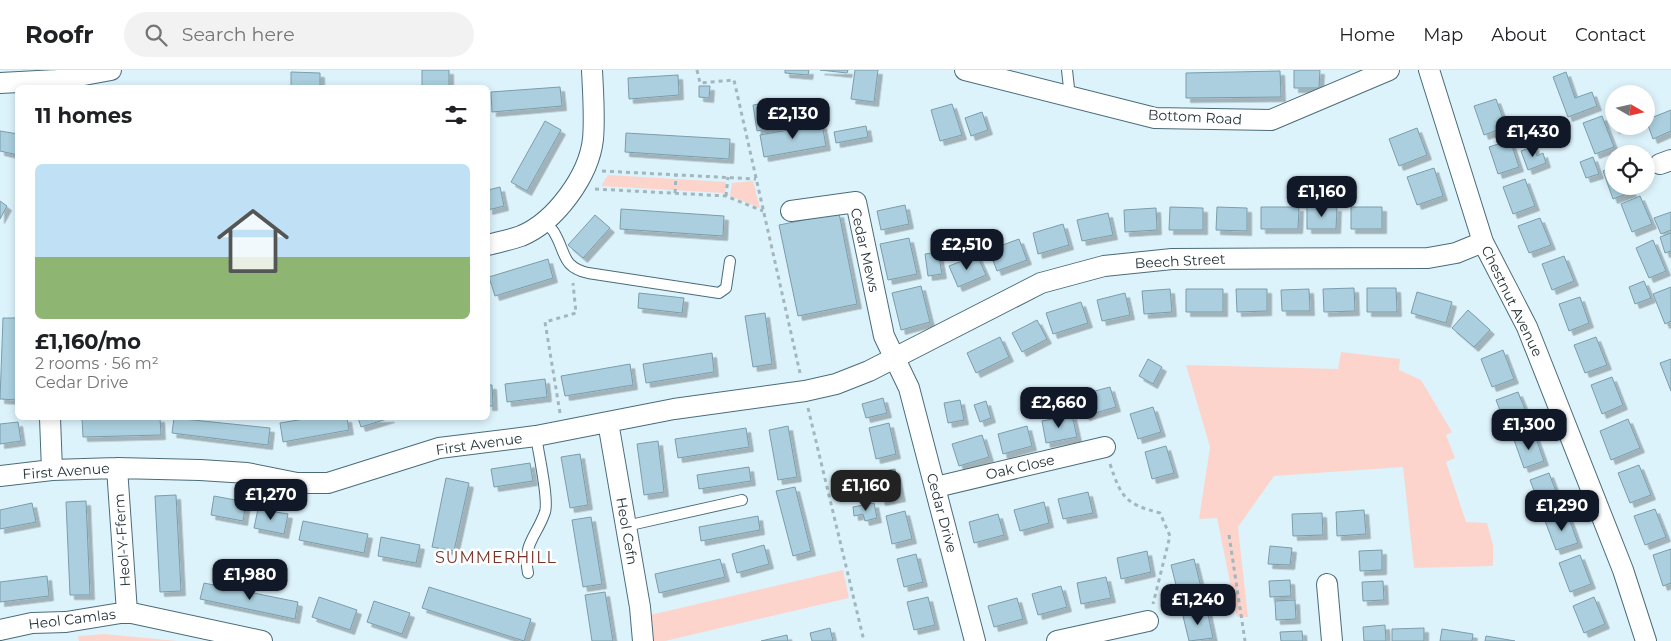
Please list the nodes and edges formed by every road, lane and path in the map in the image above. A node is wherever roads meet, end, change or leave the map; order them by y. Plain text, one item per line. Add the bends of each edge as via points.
1 (111, 70) edge
2 (592, 70) edge
3 (697, 70) edge
4 (965, 70) edge
5 (1067, 70) edge
6 (1430, 70) edge
7 (1385, 71) edge
8 (0, 83) edge
9 (60, 84) edge
10 (1070, 97) junction
11 (587, 165) junction
12 (676, 175) junction
13 (728, 177) junction
14 (756, 179) junction
15 (574, 188) junction
16 (675, 193) junction
17 (726, 196) junction
18 (763, 211) junction
19 (791, 211) dead end
20 (544, 222) junction
21 (1483, 242) junction
22 (490, 244) edge
23 (730, 262) dead end
24 (572, 267) junction
25 (894, 358) junction
26 (804, 391) junction
27 (50, 420) edge
28 (608, 422) junction
29 (563, 430) junction
30 (536, 436) junction
31 (1105, 447) joint
32 (117, 468) junction
33 (52, 470) junction
34 (0, 476) edge
35 (936, 487) junction
36 (742, 500) dead end
37 (626, 526) junction
38 (1230, 535) dead end
39 (528, 573) dead end
40 (1327, 584) dead end
41 (127, 612) junction
42 (1148, 621) joint
43 (0, 630) edge
44 (262, 641) edge
45 (643, 641) edge
46 (864, 641) edge
47 (975, 641) edge
48 (1057, 641) edge
49 (1245, 641) edge
50 (1332, 641) edge
51 (1646, 641) edge

1 - 9 street
2 - 11 street via 593,139
3 - 14 path via 700,83 734,80
4 - 10 street, Bottom Road
5 - 10 lane
6 - 21 street, Chestnut Avenue
7 - 10 street, Bottom Road via 1271,120 1155,118
8 - 9 street
11 - 12 path via 603,171
11 - 15 street
12 - 13 path
12 - 16 path
13 - 14 path
13 - 17 path
14 - 18 path
15 - 16 path
15 - 20 street
16 - 17 path
17 - 18 path
18 - 26 path
19 - 25 street, Cedar Mews via 856,202 884,336
20 - 22 street via 521,236
20 - 24 lane via 555,233 560,249
21 - 25 street, Beech Street via 1456,253 1428,258 1172,259 1104,266 1041,283
21 - 51 street, Chestnut Avenue via 1527,327 1623,570
23 - 24 lane via 726,288 720,293 588,273
24 - 29 path via 576,313 545,322
25 - 26 street, First Avenue via 836,384
25 - 35 street, Cedar Drive via 909,388
26 - 28 street, First Avenue via 674,409
26 - 46 path
27 - 33 street
28 - 29 street, First Avenue
28 - 37 street, Heol Cefn
29 - 30 street, First Avenue
30 - 32 street, First Avenue via 439,448 328,483 296,483 247,473
30 - 39 lane via 546,511 530,542 525,560
31 - 35 street, Oak Close
31 - 42 path via 1118,489 1136,507 1160,513 1170,536
32 - 33 street, First Avenue
32 - 41 street, Heol-Y-Fferm
33 - 34 street, First Avenue
35 - 47 street, Cedar Drive
36 - 37 lane
37 - 45 street, Heol Cefn
38 - 49 path
40 - 50 street
41 - 43 street, Heol Camlas via 66,622 32,622
41 - 44 street, Heol Camlas
42 - 48 street

